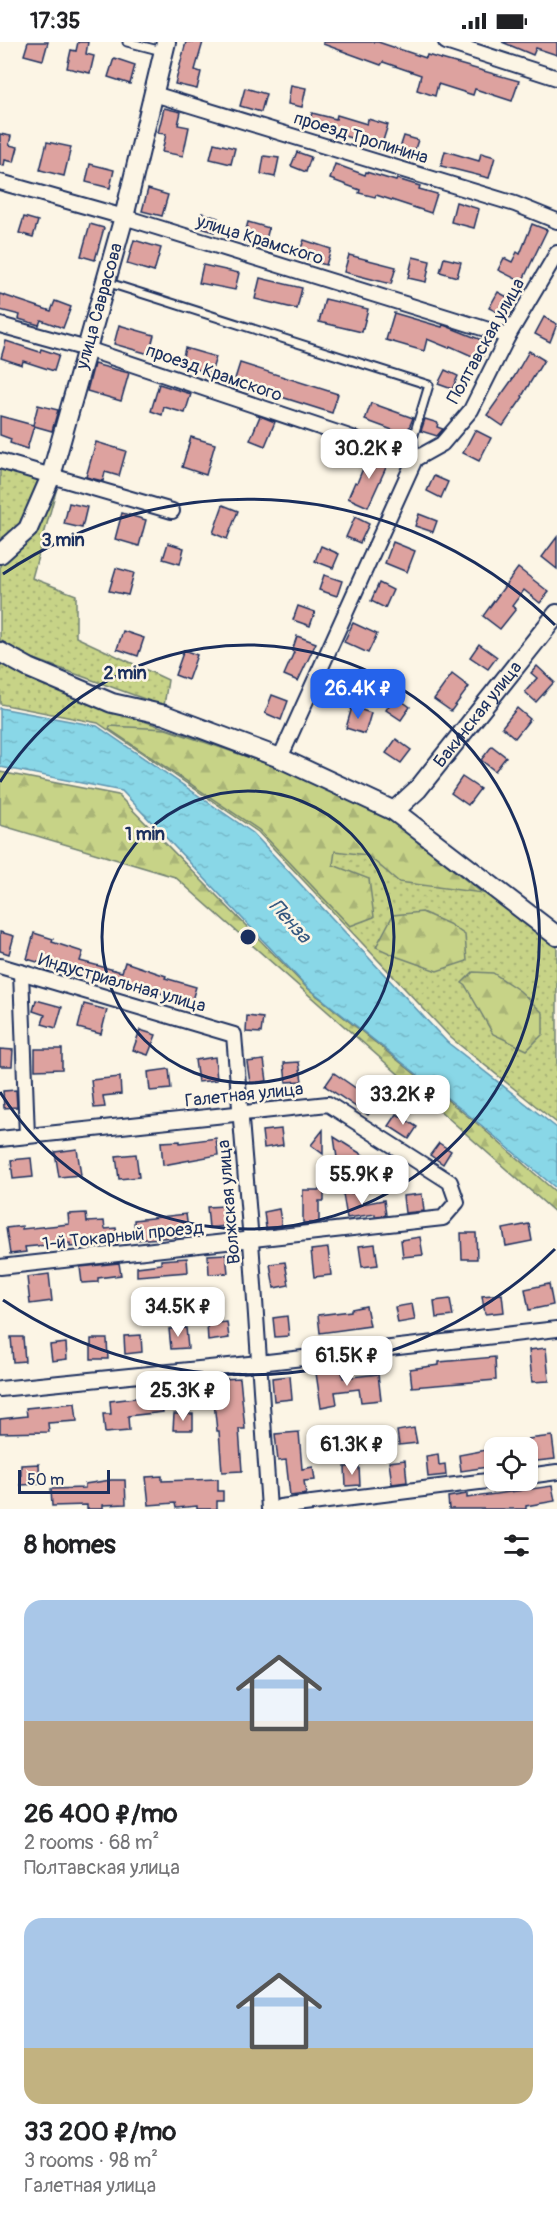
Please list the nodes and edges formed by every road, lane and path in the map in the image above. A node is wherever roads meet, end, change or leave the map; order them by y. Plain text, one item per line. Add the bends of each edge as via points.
1 (127, 42) edge
2 (446, 42) edge
3 (165, 47) edge
4 (557, 78) edge
5 (154, 94) junction
6 (0, 182) edge
7 (124, 217) junction
8 (557, 221) edge
9 (557, 253) edge
10 (106, 282) junction
11 (0, 325) edge
12 (508, 336) junction
13 (87, 349) junction
14 (415, 459) junction
15 (0, 461) edge
16 (51, 476) junction
17 (172, 511) dead end
18 (0, 554) edge
19 (557, 615) edge
20 (0, 652) edge
21 (280, 758) junction
22 (394, 811) junction
23 (557, 936) edge
24 (0, 966) edge
25 (21, 972) junction
26 (234, 1035) joint
27 (240, 1114) junction
28 (27, 1136) junction
29 (0, 1139) edge
30 (457, 1202) joint
31 (251, 1241) junction
32 (0, 1267) edge
33 (557, 1329) edge
34 (259, 1363) junction
35 (0, 1389) edge
36 (557, 1472) edge
37 (538, 1475) edge
38 (484, 1481) edge
39 (269, 1509) edge
40 (278, 1509) edge

1 - 3 lane
2 - 4 street
3 - 5 street, улица Саврасова
5 - 7 street, улица Саврасова
5 - 8 street, проезд Тропинина via 515,204
6 - 7 street, улица Крамского
7 - 10 street, улица Саврасова
7 - 12 street, улица Крамского
9 - 12 street, Полтавская улица
10 - 13 street, улица Саврасова
10 - 14 lane via 429,386 413,438
11 - 13 street, проезд Крамского
12 - 14 street, Полтавская улица via 471,410 442,444
13 - 14 street, проезд Крамского
13 - 16 street, улица Саврасова
14 - 21 street
15 - 16 street
16 - 17 street
16 - 18 street, улица Саврасова via 28,529
19 - 22 street, Бакинская улица via 418,789
20 - 21 street via 112,703 165,715
21 - 22 street
22 - 23 street
24 - 25 street, Индустриальная улица
25 - 26 street, Индустриальная улица
25 - 28 street
26 - 27 street, Волжская улица
27 - 28 street, Галетная улица
27 - 30 street, Галетная улица via 328,1104 450,1182
27 - 31 street, Волжская улица
28 - 29 street, Галетная улица
30 - 31 street, 1-й Токарный проезд via 443,1218
31 - 32 street, 1-й Токарный проезд
31 - 34 street, Волжская улица
33 - 34 street
34 - 35 street
34 - 39 street, Волжская улица
36 - 37 street
38 - 40 street

